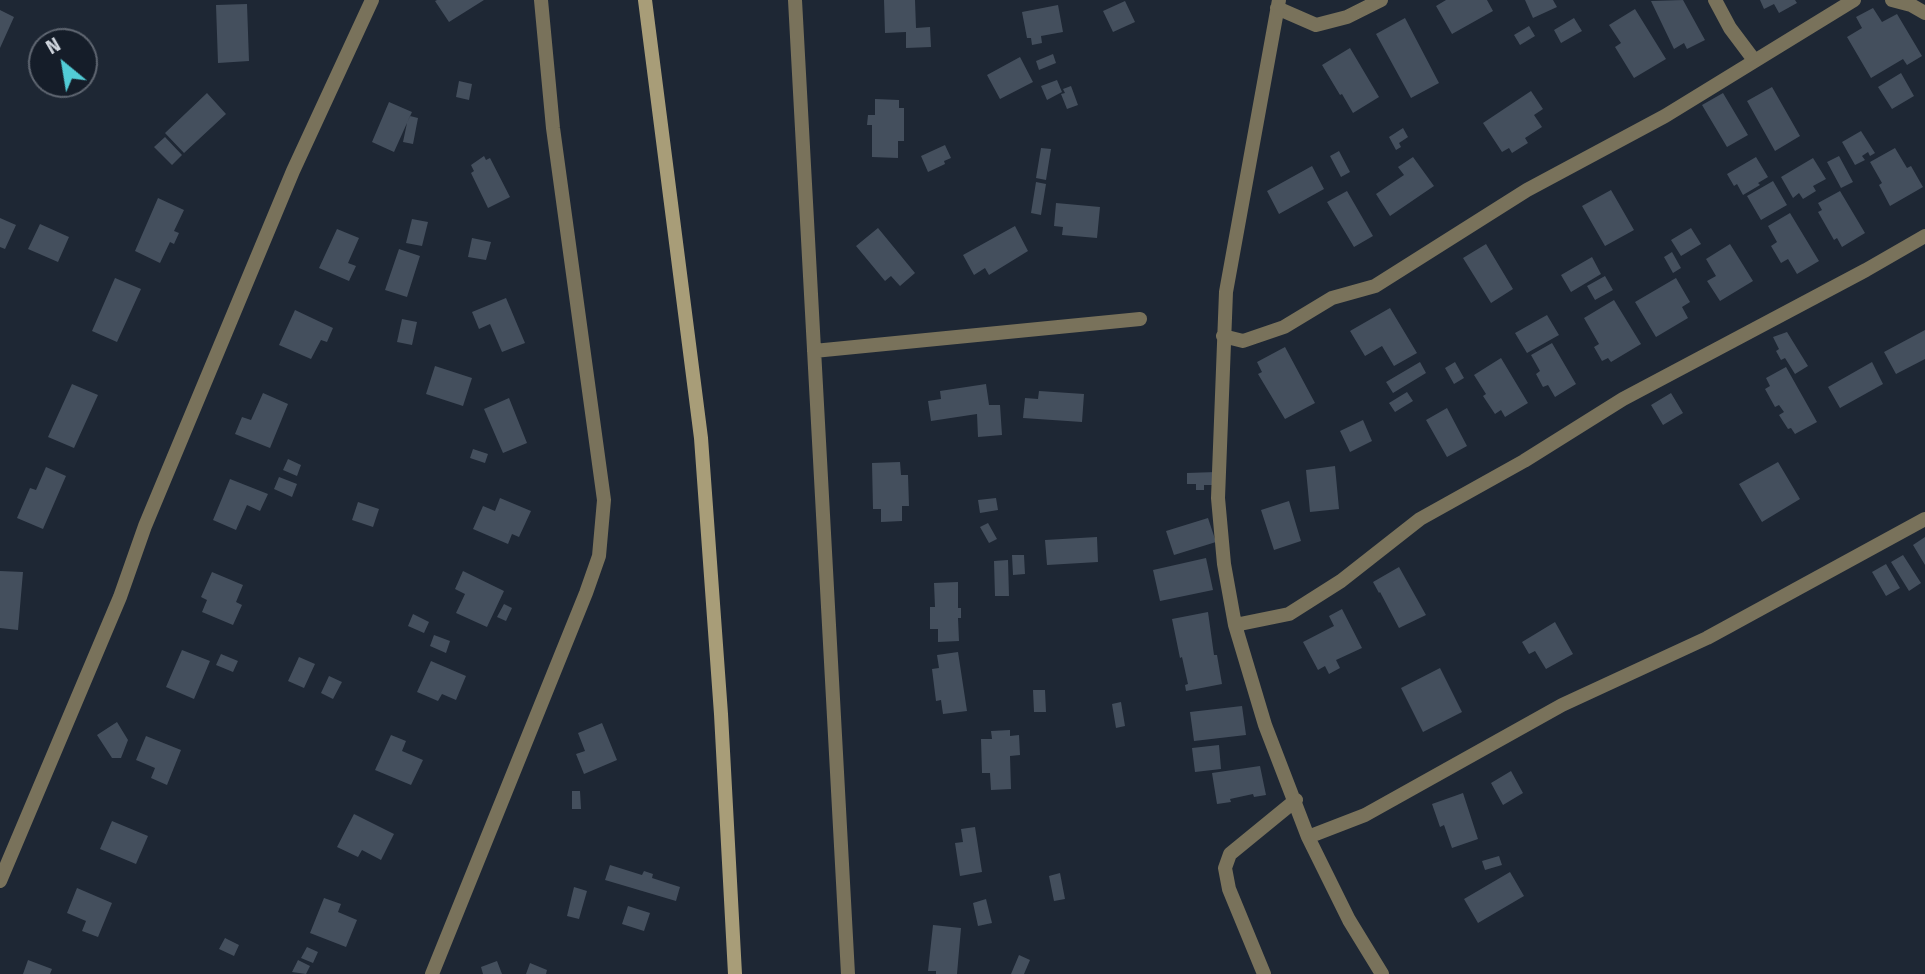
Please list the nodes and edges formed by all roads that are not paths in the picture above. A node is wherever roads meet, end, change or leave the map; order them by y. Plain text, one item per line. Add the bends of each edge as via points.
1 (372, 0) edge
2 (541, 0) edge
3 (645, 0) edge
4 (794, 0) edge
5 (1381, 0) edge
6 (1716, 0) edge
7 (1854, 0) edge
8 (1892, 0) edge
9 (1278, 4) edge
10 (1924, 11) edge
11 (1754, 60) junction
12 (1925, 236) edge
13 (1140, 320) dead end
14 (1223, 336) junction
15 (814, 351) junction
16 (1925, 519) edge
17 (1235, 625) junction
18 (1296, 800) junction
19 (1308, 837) junction
20 (0, 881) edge
21 (432, 974) edge
22 (735, 974) edge
23 (848, 974) edge
24 (1264, 974) edge
25 (1382, 974) edge

1 - 20 street via 293,171
2 - 21 street via 553,128 604,500 599,556
3 - 22 main road via 701,438
4 - 15 street
5 - 9 street via 1347,17 1316,25
6 - 11 street
7 - 11 street
8 - 10 street
9 - 14 street via 1226,292
11 - 14 street via 1665,116 1527,190 1375,286 1332,298 1283,327 1243,341
12 - 17 street via 1623,399 1420,519 1289,614
13 - 15 street
14 - 17 street via 1218,498
15 - 23 street
16 - 19 street via 1706,638 1562,705 1365,815
17 - 18 street via 1265,725
18 - 19 street
18 - 24 street via 1230,854 1225,868
19 - 25 street

